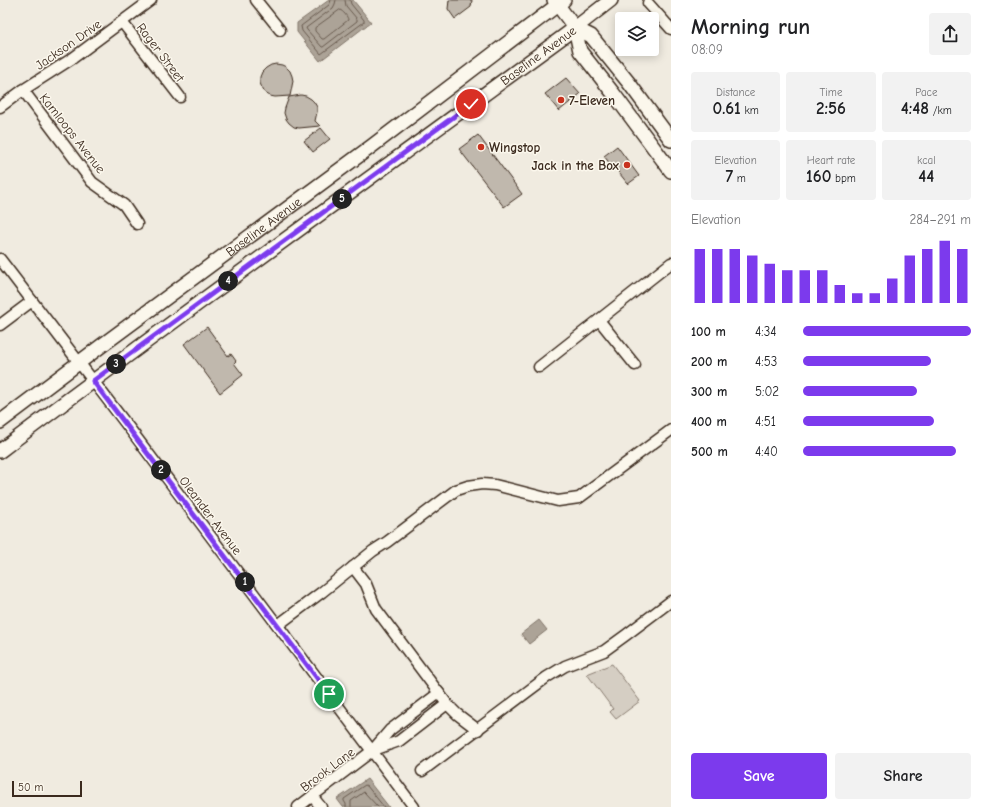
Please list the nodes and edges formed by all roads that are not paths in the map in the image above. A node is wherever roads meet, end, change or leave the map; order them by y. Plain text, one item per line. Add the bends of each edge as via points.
1 (151, 0) edge
2 (256, 0) edge
3 (611, 0) edge
4 (558, 2) edge
5 (648, 3) dead end
6 (122, 22) junction
7 (575, 28) junction
8 (671, 29) edge
9 (280, 30) dead end
10 (23, 90) junction
11 (180, 97) dead end
12 (0, 107) edge
13 (671, 140) edge
14 (671, 171) edge
15 (137, 224) dead end
16 (0, 259) edge
17 (671, 263) edge
18 (32, 301) junction
19 (599, 320) junction
20 (0, 325) edge
21 (79, 363) junction
22 (635, 364) dead end
23 (539, 367) dead end
24 (93, 381) junction
25 (0, 422) edge
26 (671, 430) edge
27 (0, 451) edge
28 (353, 567) junction
29 (671, 601) edge
30 (278, 625) junction
31 (439, 693) junction
32 (447, 704) junction
33 (405, 719) junction
34 (413, 730) junction
35 (478, 730) junction
36 (372, 751) junction
37 (422, 771) dead end
38 (312, 796) junction
39 (298, 807) edge
40 (321, 807) edge
41 (414, 807) edge

1 - 6 street, Jackson Drive
2 - 9 street
3 - 7 main road, Baseline Avenue
4 - 7 main road
4 - 21 main road, Baseline Avenue via 365,151
5 - 8 street
6 - 10 street, Jackson Drive via 74,58
6 - 11 street, Rager Street
7 - 13 main road via 591,36
7 - 14 main road via 580,51
7 - 24 main road, Baseline Avenue
10 - 12 street, Jackson Drive
10 - 15 street, Kamloops Avenue via 92,182 124,205
16 - 18 street, Oleander Avenue
17 - 19 street
18 - 20 street
18 - 21 street, Oleander Avenue
19 - 22 street
19 - 23 street
21 - 24 street, Oleander Avenue
21 - 25 main road, Baseline Avenue
24 - 27 main road, Baseline Avenue
24 - 30 street, Oleander Avenue
26 - 28 street via 579,498 558,501 482,484 456,490
28 - 30 street
28 - 31 street via 366,584 376,609
29 - 35 street via 604,651 565,666 547,677
30 - 36 street, Oleander Avenue
31 - 32 street
31 - 33 street
32 - 34 street
32 - 35 street
33 - 34 street
33 - 36 street via 390,730
34 - 36 street via 399,741
35 - 37 street
36 - 38 street, Brook Lane
36 - 41 street, Oleander Avenue
38 - 39 street, Brook Lane
38 - 40 street

